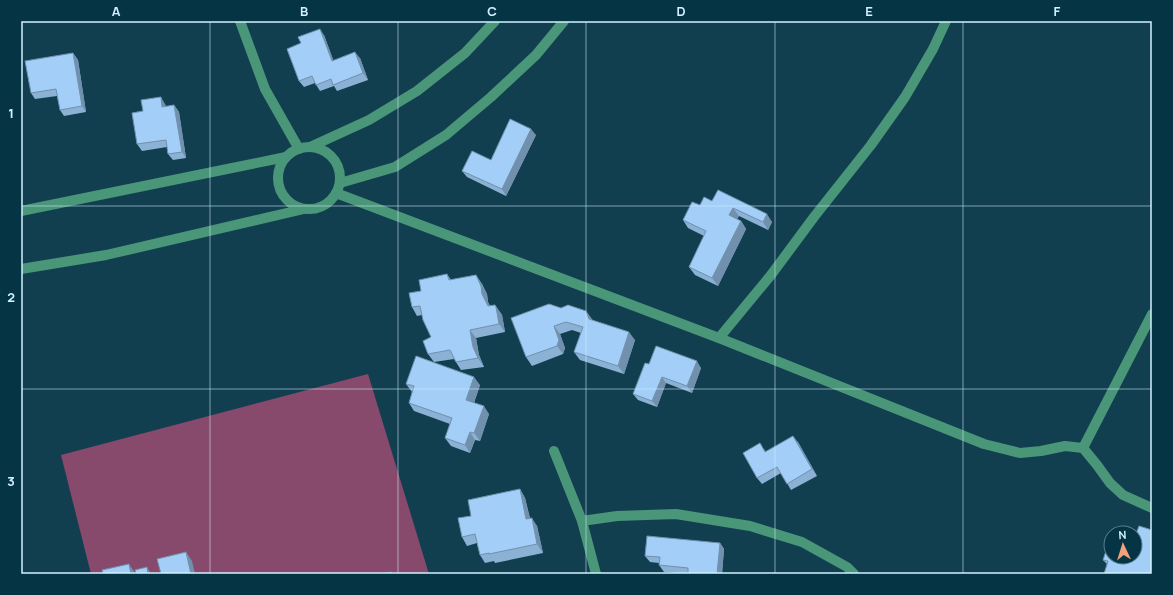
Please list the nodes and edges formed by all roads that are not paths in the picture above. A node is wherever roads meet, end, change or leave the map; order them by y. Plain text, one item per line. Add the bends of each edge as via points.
1 (240, 21) edge
2 (494, 21) edge
3 (564, 21) edge
4 (946, 21) edge
5 (310, 147) junction
6 (299, 149) junction
7 (286, 157) junction
8 (338, 188) junction
9 (304, 209) junction
10 (21, 211) edge
11 (21, 269) edge
12 (1152, 314) edge
13 (719, 338) junction
14 (1083, 448) junction
15 (554, 451) dead end
16 (1152, 508) edge
17 (582, 521) junction
18 (596, 574) edge
19 (854, 574) edge

1 - 6 street via 265,89
2 - 5 street via 465,53 417,91 368,120
3 - 8 street via 530,60 491,98 446,135 395,167
4 - 13 street via 905,97 871,145
5 - 6 street
5 - 8 street via 330,154 340,173
6 - 7 street
7 - 9 street via 278,174 281,192 295,206
7 - 10 street
8 - 9 street via 331,201 323,206
8 - 13 street
9 - 11 street via 106,255
12 - 14 street
13 - 14 street via 984,444 1020,453 1065,446
14 - 16 street via 1110,483 1123,495
15 - 17 street
17 - 18 street
17 - 19 street via 617,516 676,514 750,526 802,542 847,567

